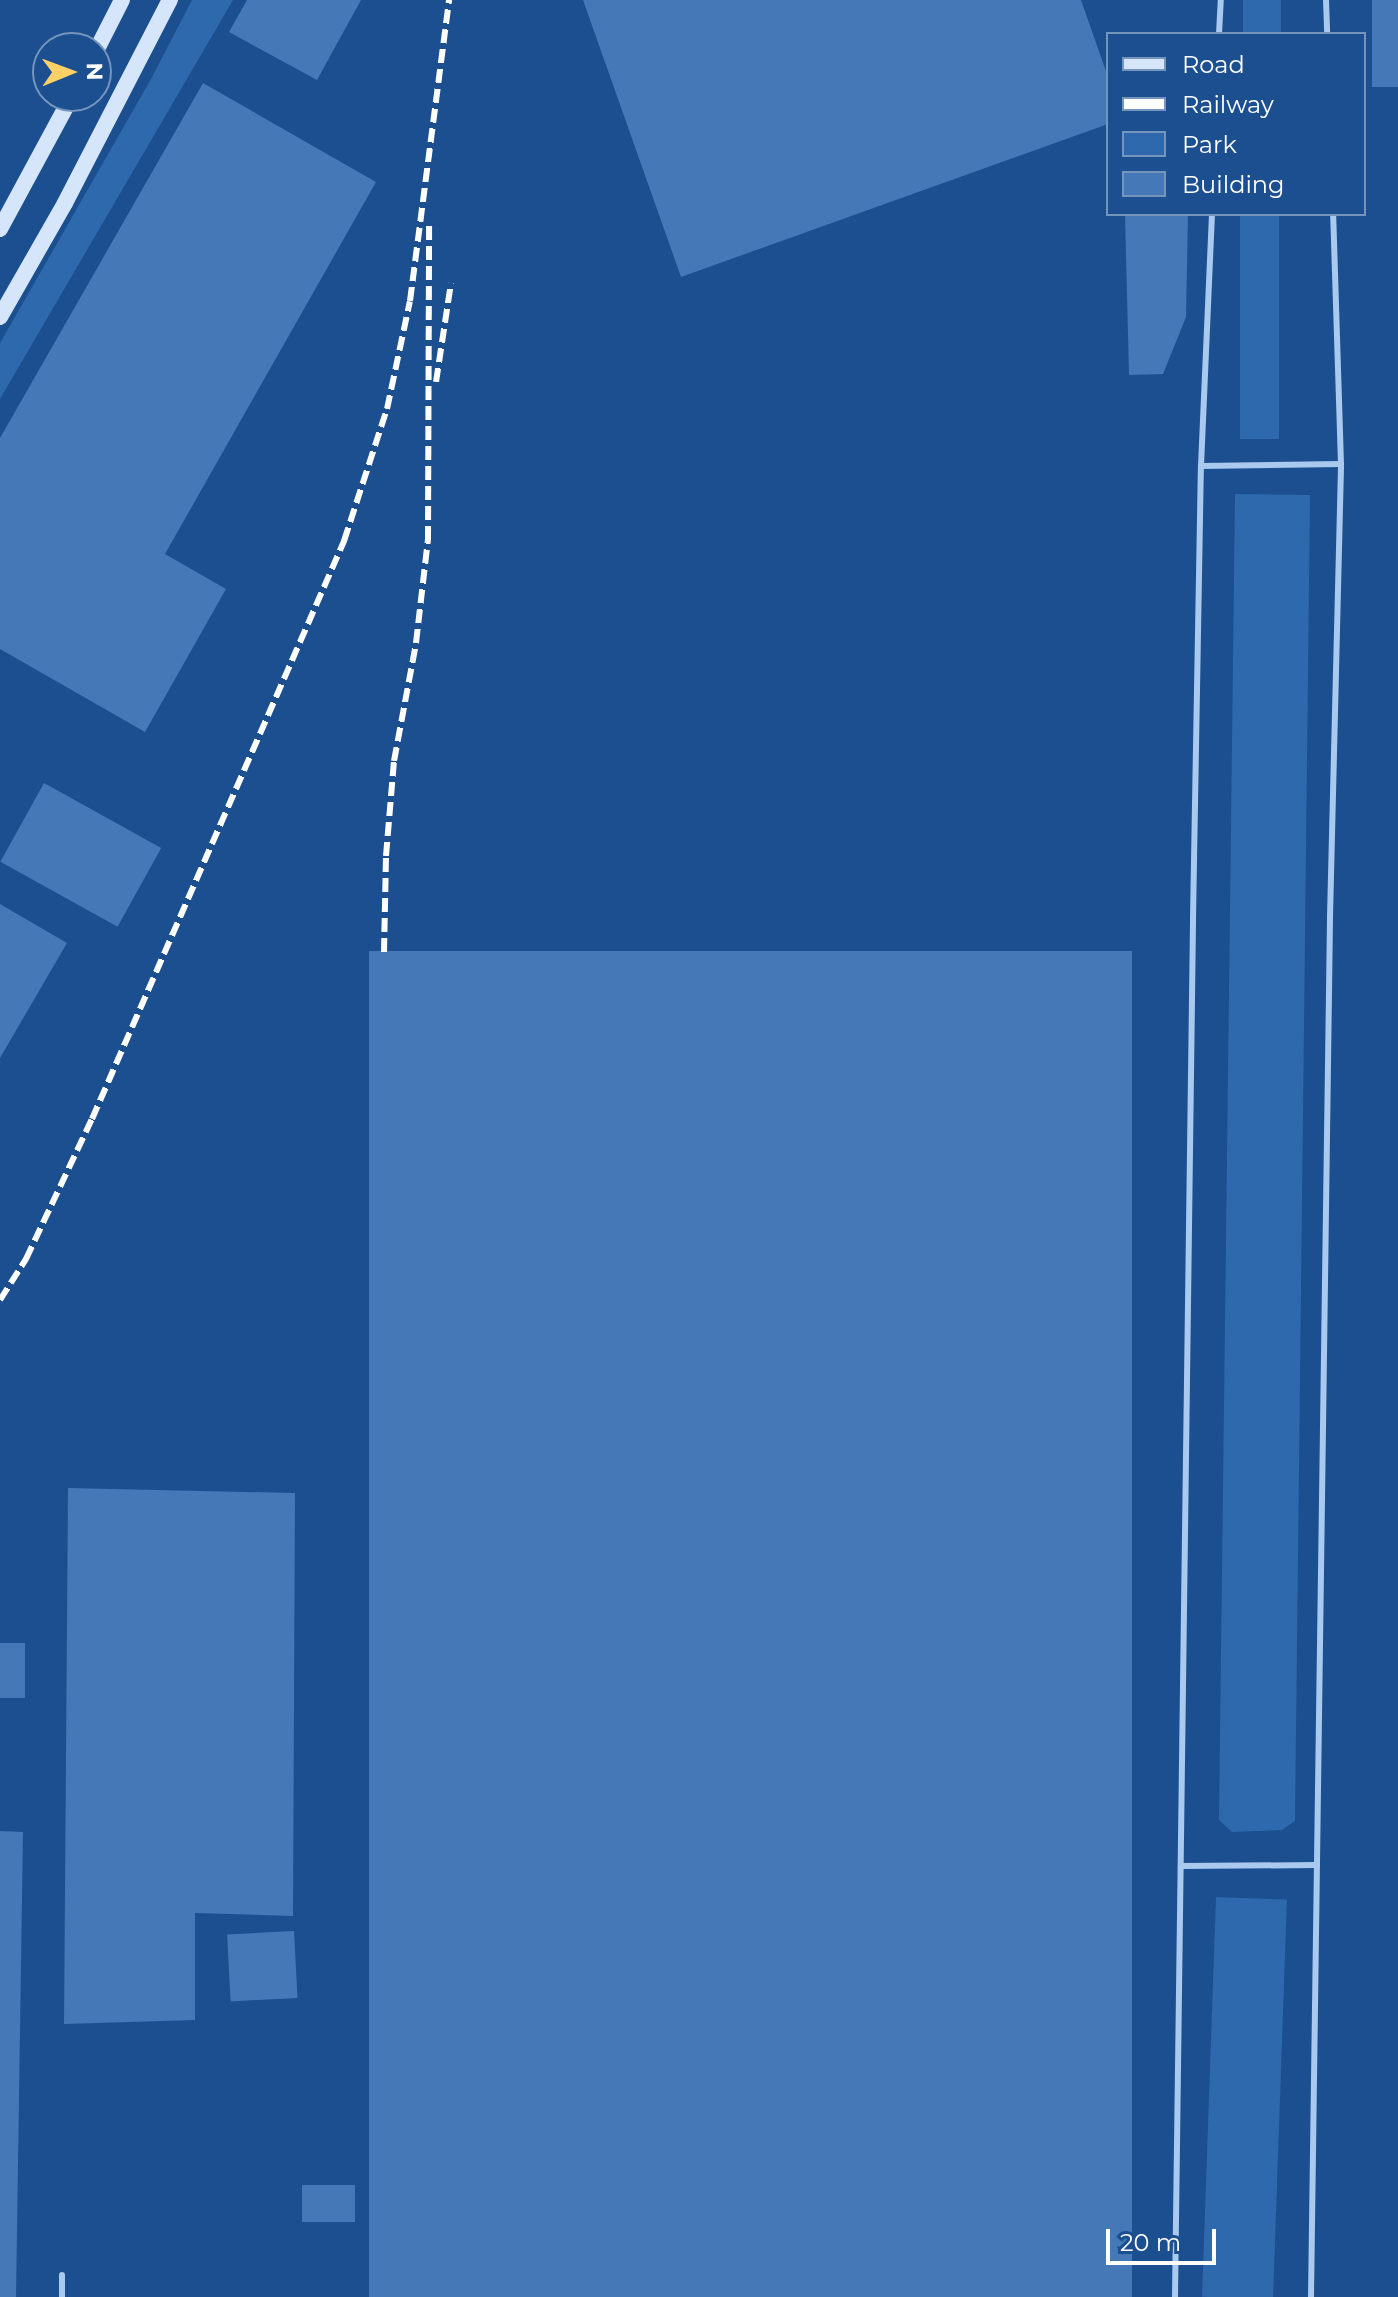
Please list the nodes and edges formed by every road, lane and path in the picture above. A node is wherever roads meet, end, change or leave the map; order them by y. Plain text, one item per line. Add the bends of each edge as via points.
1 (122, 0) edge
2 (170, 0) edge
3 (1221, 0) edge
4 (1326, 0) edge
5 (106, 32) edge
6 (1219, 32) edge
7 (1327, 32) edge
8 (63, 112) edge
9 (1212, 216) edge
10 (1333, 216) edge
11 (0, 229) edge
12 (0, 317) edge
13 (1341, 464) junction
14 (1201, 466) junction
15 (1317, 1865) junction
16 (1181, 1866) junction
17 (62, 2275) dead end
18 (62, 2297) edge
19 (1175, 2297) edge
20 (1311, 2297) edge

1 - 5 main road
2 - 12 main road
3 - 6 lane
4 - 7 lane
8 - 11 main road
9 - 14 lane
10 - 13 lane
13 - 14 lane
13 - 15 lane
14 - 16 lane
15 - 16 lane
15 - 20 lane
16 - 19 lane
17 - 18 lane

